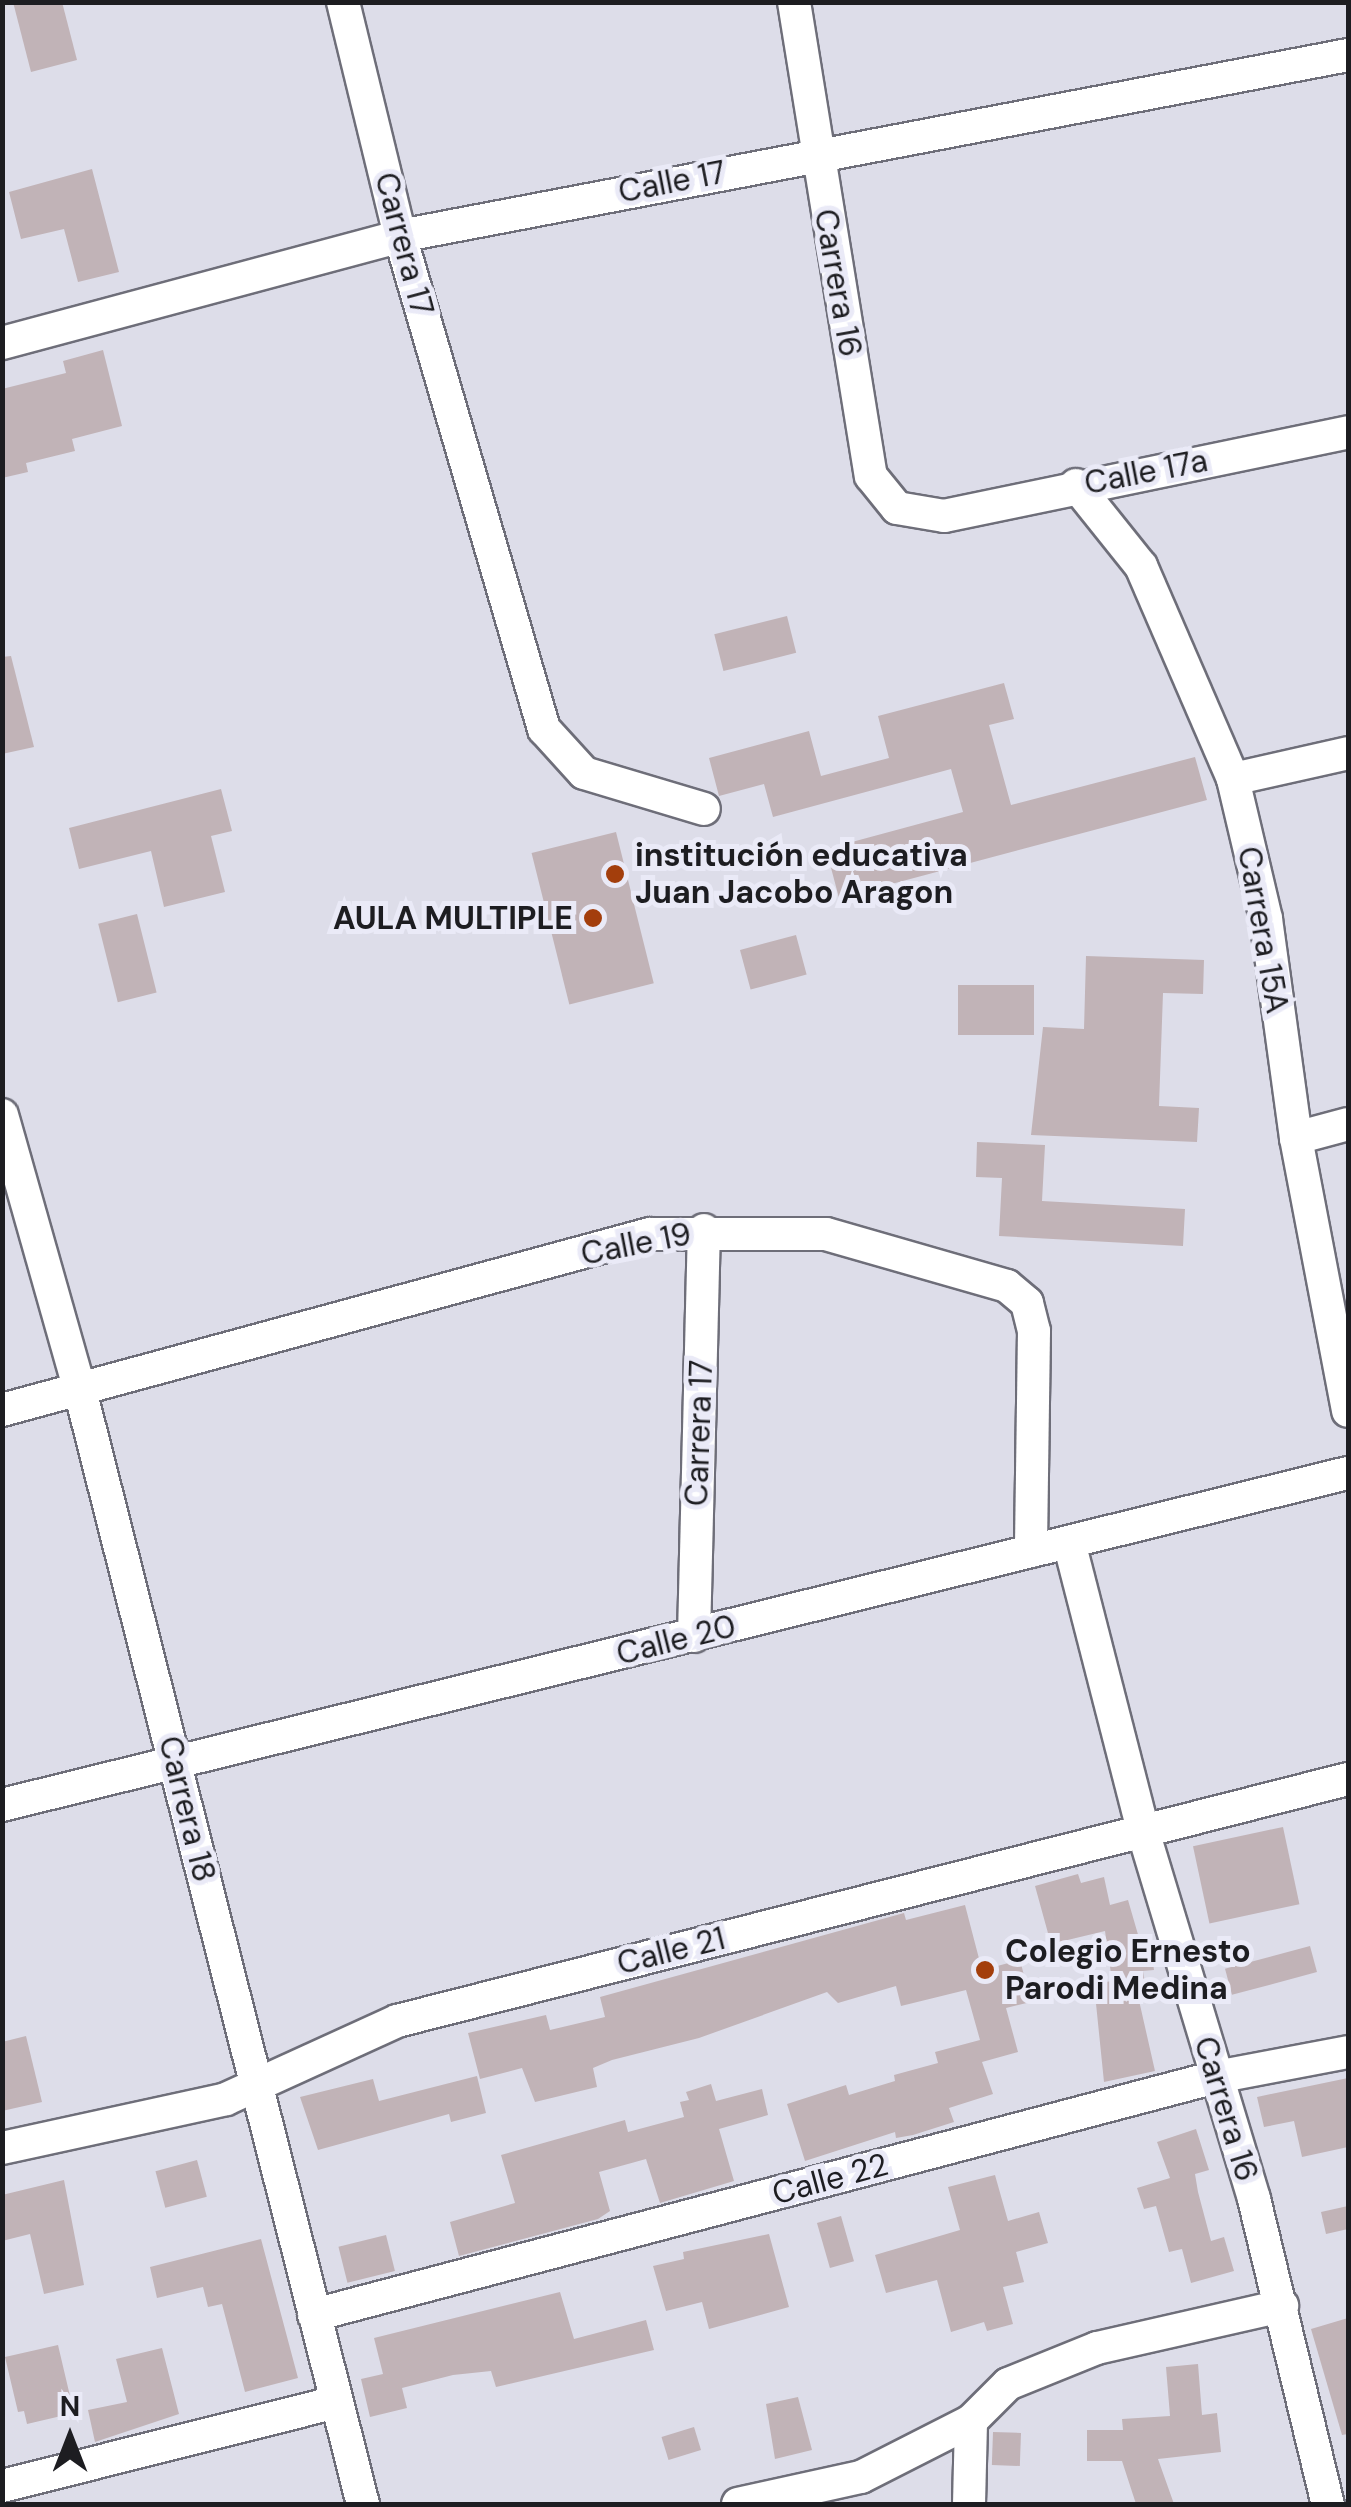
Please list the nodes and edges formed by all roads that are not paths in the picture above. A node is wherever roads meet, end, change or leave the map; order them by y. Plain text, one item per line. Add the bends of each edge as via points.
1 (342, 2) edge
2 (794, 2) edge
3 (1348, 56) edge
4 (816, 154) junction
5 (400, 236) junction
6 (2, 342) edge
7 (1348, 432) edge
8 (1076, 485) junction
9 (944, 516) joint
10 (1348, 754) edge
11 (1233, 780) junction
12 (704, 809) dead end
13 (2, 1115) edge
14 (1348, 1124) edge
15 (1296, 1138) junction
16 (704, 1230) junction
17 (80, 1390) junction
18 (2, 1410) edge
19 (1348, 1411) edge
20 (1348, 1473) edge
21 (1069, 1542) junction
22 (1031, 1551) junction
23 (694, 1636) junction
24 (177, 1766) junction
25 (1348, 1779) edge
26 (2, 1805) edge
27 (1144, 1831) junction
28 (1348, 2052) edge
29 (1216, 2078) junction
30 (254, 2087) junction
31 (2, 2148) edge
32 (1282, 2306) junction
33 (314, 2316) junction
34 (337, 2402) junction
35 (971, 2420) junction
36 (2, 2486) edge
37 (363, 2504) edge
38 (738, 2504) edge
39 (969, 2504) edge
40 (1328, 2504) edge

1 - 5 street, Carrera 17
2 - 4 street, Carrera 16
3 - 4 street, Calle 17
4 - 5 street, Calle 17
4 - 9 street, Carrera 16 via 871,476 898,508
5 - 6 street, Calle 17
5 - 12 street, Carrera 17 via 544,729 584,773
7 - 8 street, Calle 17a
8 - 9 street, Calle 17a
8 - 11 street, Carrera 15A via 1141,566
10 - 11 street
11 - 15 street, Carrera 15A via 1266,919
13 - 17 street, Carrera 18
14 - 15 street
15 - 19 street, Carrera 15A
16 - 17 street, Calle 19 via 650,1234
16 - 22 street, Calle 19 via 826,1234 1006,1286 1027,1303 1034,1331
16 - 23 street, Carrera 17
17 - 18 street, Calle 19
17 - 24 street, Carrera 18
20 - 21 street, Calle 20
21 - 22 street, Calle 20
21 - 27 street, Carrera 16
22 - 23 street, Calle 20
23 - 24 street, Calle 20
24 - 26 street, Calle 20
24 - 30 street, Carrera 18
25 - 27 street, Calle 21
27 - 29 street, Carrera 16
27 - 30 street, Calle 21 via 397,2021
28 - 29 street, Calle 22
29 - 32 street, Carrera 16
29 - 33 street, Calle 22
30 - 31 street, Calle 21 via 226,2099
30 - 33 street, Carrera 18
32 - 35 street via 1097,2348 1008,2384
32 - 40 street, Carrera 16
33 - 34 street, Carrera 18
34 - 36 street
34 - 37 street, Carrera 18
35 - 38 street via 861,2477
35 - 39 street

